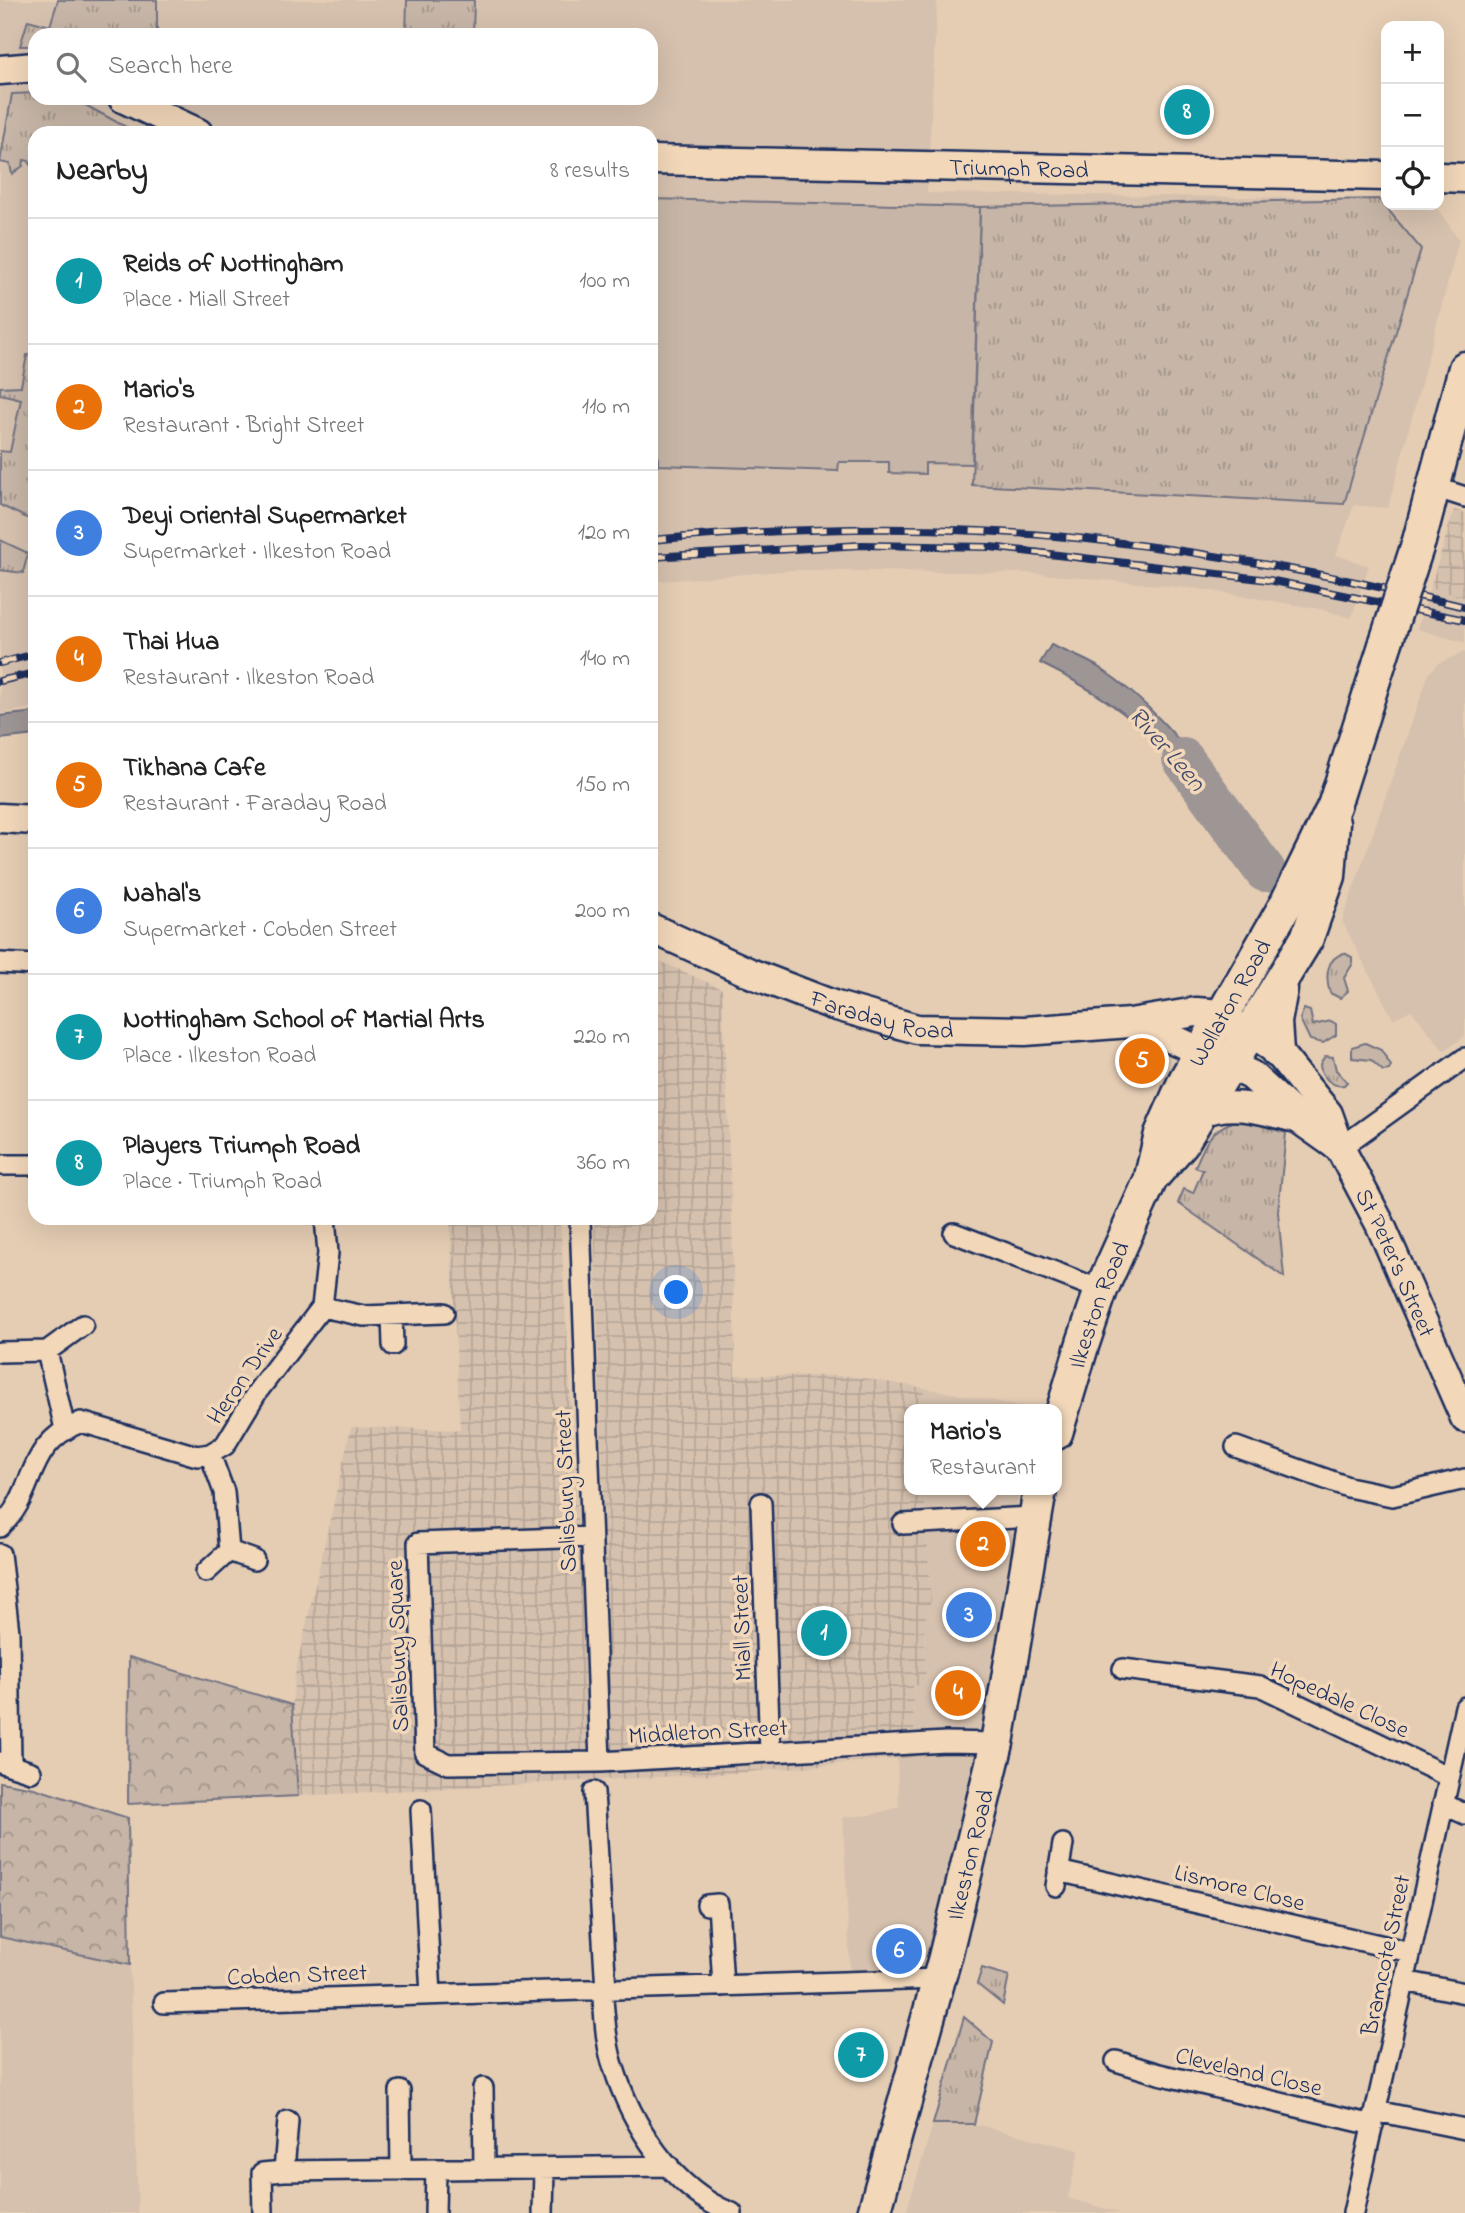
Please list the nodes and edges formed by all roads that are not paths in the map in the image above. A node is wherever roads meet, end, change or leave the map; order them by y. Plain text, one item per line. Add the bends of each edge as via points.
1 (28, 68) edge
2 (0, 70) edge
3 (139, 105) edge
4 (183, 126) edge
5 (658, 160) edge
6 (1381, 176) edge
7 (1444, 177) edge
8 (1465, 178) edge
9 (1465, 368) edge
10 (1434, 487) junction
11 (1465, 497) edge
12 (1334, 806) junction
13 (0, 818) edge
14 (28, 820) edge
15 (658, 931) edge
16 (0, 963) edge
17 (28, 965) edge
18 (1282, 984) junction
19 (1130, 1023) junction
20 (1235, 1025) junction
21 (1277, 1051) junction
22 (1215, 1058) junction
23 (1465, 1058) edge
24 (1199, 1113) junction
25 (1299, 1119) junction
26 (1340, 1148) junction
27 (0, 1165) edge
28 (28, 1165) edge
29 (1150, 1181) junction
30 (326, 1225) edge
31 (580, 1225) edge
32 (954, 1233) dead end
33 (1101, 1290) junction
34 (322, 1307) junction
35 (443, 1313) dead end
36 (392, 1315) junction
37 (83, 1325) dead end
38 (393, 1345) dead end
39 (47, 1351) junction
40 (0, 1352) edge
41 (1062, 1414) edge
42 (1465, 1418) edge
43 (65, 1429) junction
44 (1236, 1447) dead end
45 (211, 1454) junction
46 (1465, 1479) edge
47 (761, 1503) dead end
48 (1036, 1504) edge
49 (902, 1524) dead end
50 (0, 1527) edge
51 (591, 1536) junction
52 (229, 1551) junction
53 (0, 1554) edge
54 (254, 1560) dead end
55 (205, 1572) dead end
56 (1123, 1669) dead end
57 (1465, 1707) edge
58 (997, 1743) junction
59 (770, 1752) junction
60 (425, 1753) joint
61 (600, 1762) junction
62 (5, 1763) edge
63 (31, 1772) dead end
64 (1449, 1777) junction
65 (594, 1792) dead end
66 (1443, 1804) junction
67 (421, 1810) dead end
68 (1465, 1814) edge
69 (1063, 1844) dead end
70 (713, 1905) dead end
71 (1410, 1952) junction
72 (939, 1979) junction
73 (1404, 1981) junction
74 (723, 1986) junction
75 (604, 1990) junction
76 (1465, 1993) edge
77 (431, 1994) junction
78 (164, 2003) dead end
79 (1116, 2061) dead end
80 (483, 2088) dead end
81 (400, 2091) dead end
82 (1374, 2118) junction
83 (288, 2121) dead end
84 (1465, 2129) edge
85 (669, 2166) junction
86 (544, 2168) junction
87 (436, 2169) junction
88 (484, 2169) junction
89 (401, 2170) junction
90 (285, 2171) junction
91 (263, 2213) edge
92 (435, 2213) edge
93 (544, 2213) edge
94 (732, 2213) edge
95 (874, 2213) edge
96 (1353, 2213) edge

1 - 2 street
3 - 4 street
5 - 6 street, Triumph Road
7 - 8 street
9 - 10 main road, Wollaton Road
10 - 11 street
10 - 12 main road, Wollaton Road, bridge
12 - 18 main road, Wollaton Road via 1329,876 1307,938
12 - 20 main road, Wollaton Road
13 - 14 street
15 - 19 street, Faraday Road via 833,1005 917,1029 1025,1031
16 - 17 street
18 - 20 main road, Wollaton Road
18 - 21 main road, Wollaton Road via 1275,1023
19 - 20 street, Faraday Road via 1196,1012
19 - 22 street, Faraday Road
20 - 21 street, St Peter's Street
20 - 22 main road, Wollaton Road
21 - 26 street, St Peter's Street via 1328,1114
22 - 24 main road, Wollaton Road
22 - 25 street, St Peter's Street via 1262,1083
22 - 29 main road, Wollaton Road via 1161,1134
23 - 26 street
24 - 25 street, St Peter's Street via 1237,1104
24 - 29 main road, Wollaton Road via 1182,1143
25 - 26 street, St Peter's Street
26 - 42 street, St Peter's Street via 1380,1224
27 - 28 street
29 - 33 main road, Ilkeston Road
30 - 34 street via 328,1253
31 - 51 street, Salisbury Street
32 - 33 street
33 - 41 main road, Ilkeston Road
34 - 36 street via 349,1315
34 - 45 street, Heron Drive via 257,1392 225,1445
35 - 36 street
36 - 38 street
37 - 39 street
39 - 40 street
39 - 43 street
43 - 45 street, Heron Drive via 82,1422 180,1453
43 - 50 street via 49,1440 12,1516
44 - 46 street via 1348,1487 1392,1496
45 - 52 street via 223,1492
47 - 59 street, Miall Street
48 - 49 street
48 - 58 main road, Ilkeston Road
51 - 60 street, Salisbury Square via 418,1543
51 - 61 street, Salisbury Street
52 - 54 street
52 - 55 street
53 - 62 street via 9,1632
56 - 64 street, Hopedale Close via 1260,1686
57 - 64 street, Bramcote Street
58 - 59 street, Middleton Street
58 - 72 main road, Ilkeston Road
59 - 61 street, Middleton Street
60 - 61 street, Middleton Street via 448,1764
62 - 63 street
64 - 66 street, Bramcote Street
65 - 75 street
66 - 68 street
66 - 71 street, Bramcote Street
67 - 77 street
69 - 71 street, Lismore Close via 1057,1879
70 - 74 street
71 - 73 street, Bramcote Street
72 - 74 street, Cobden Street
72 - 95 main road, Ilkeston Road
73 - 76 street
73 - 82 street, Bramcote Street
74 - 75 street, Cobden Street
75 - 77 street, Cobden Street
75 - 85 street via 612,2064 635,2116
77 - 78 street, Cobden Street
79 - 82 street, Cleveland Close
80 - 88 street
81 - 89 street
82 - 84 street, Cleveland Close
82 - 96 street, Bramcote Street
83 - 90 street
85 - 86 street
85 - 94 street via 689,2189
86 - 88 street
86 - 93 street
87 - 88 street
87 - 89 street
87 - 92 street
89 - 90 street
90 - 91 street via 262,2173

